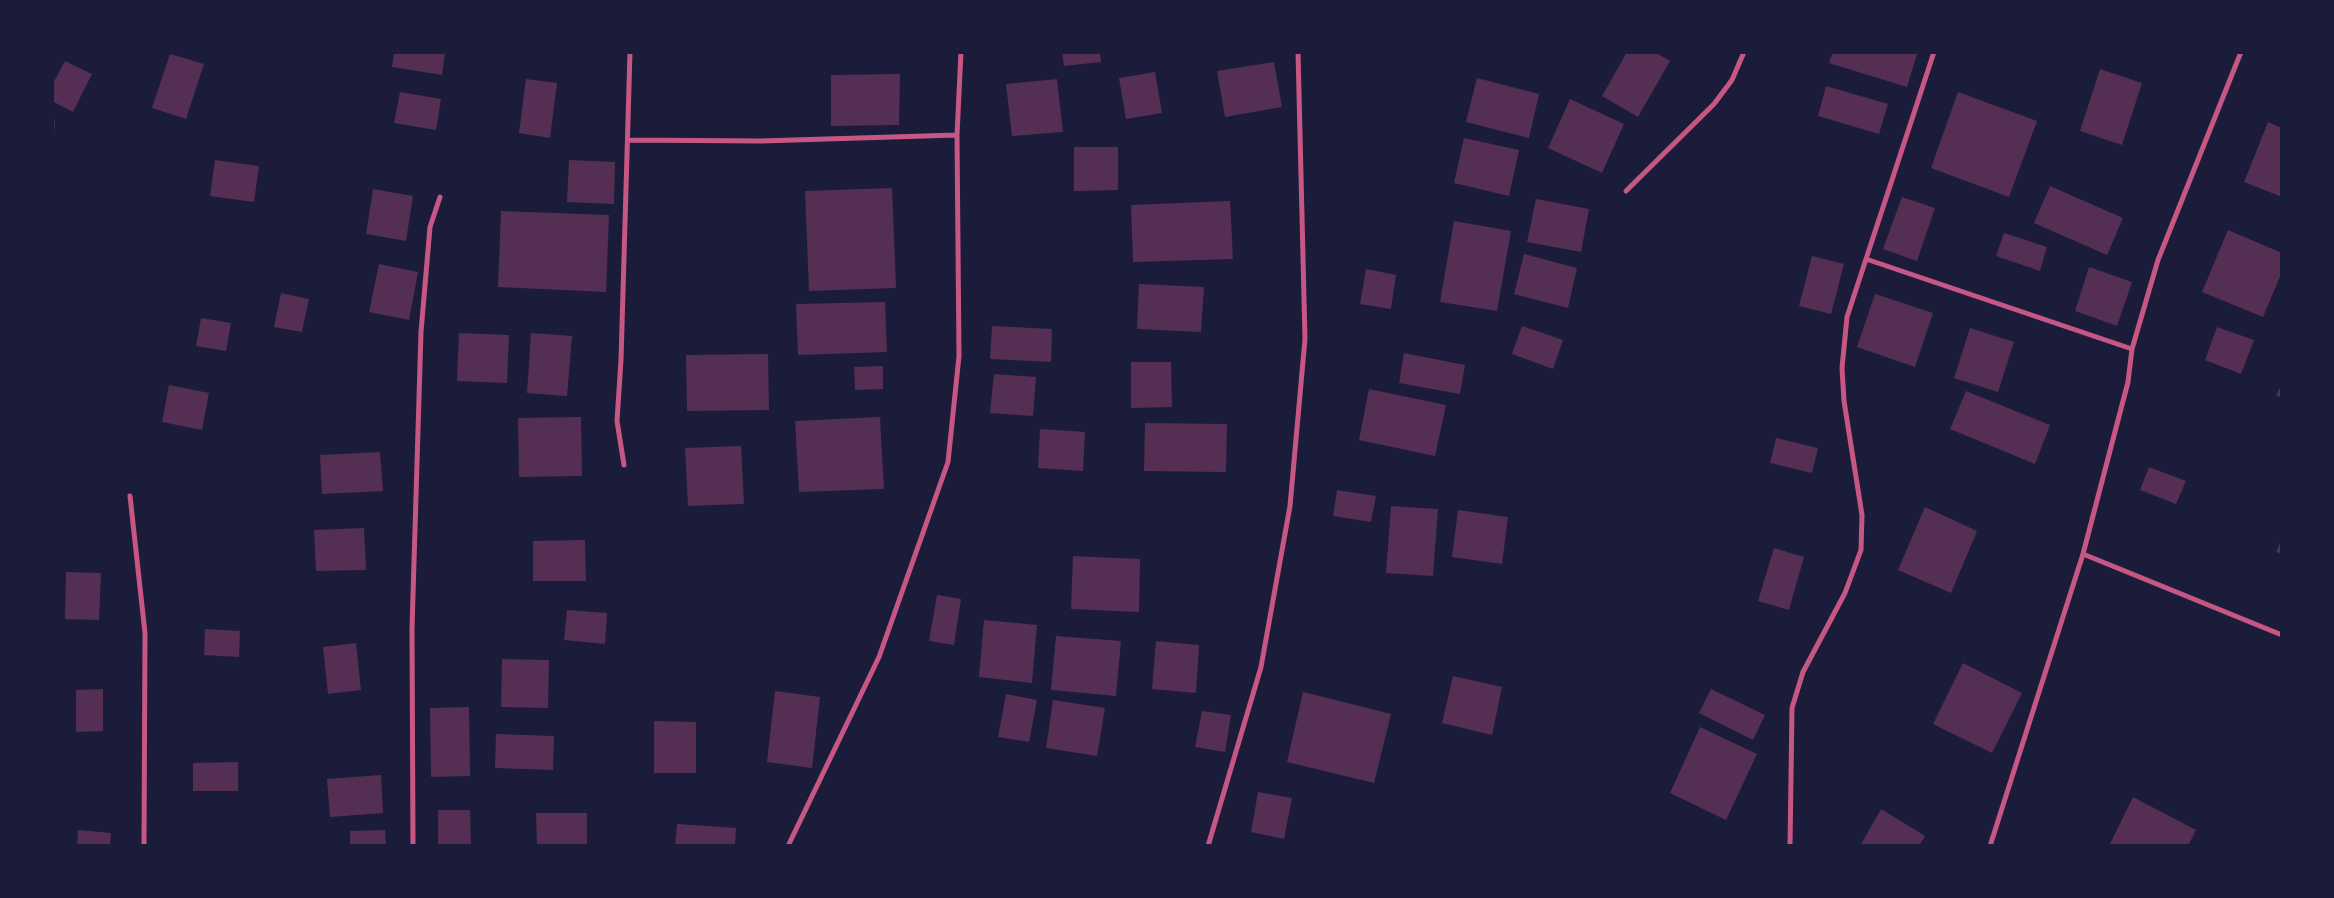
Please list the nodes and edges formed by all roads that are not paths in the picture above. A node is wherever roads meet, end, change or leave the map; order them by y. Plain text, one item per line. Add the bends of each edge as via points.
1 (630, 52) edge
2 (961, 52) edge
3 (1298, 52) edge
4 (1744, 52) edge
5 (1934, 52) edge
6 (2241, 52) edge
7 (957, 135) junction
8 (629, 140) junction
9 (1626, 190) dead end
10 (440, 196) dead end
11 (1866, 259) junction
12 (2132, 349) junction
13 (624, 465) dead end
14 (130, 496) dead end
15 (2083, 554) junction
16 (2282, 635) edge
17 (144, 846) edge
18 (413, 846) edge
19 (788, 846) edge
20 (1208, 846) edge
21 (1790, 846) edge
22 (1990, 846) edge

1 - 8 street
2 - 7 street
3 - 20 street via 1305,339 1290,506 1261,667
4 - 9 street via 1732,80 1714,104
5 - 11 street
6 - 12 street via 2158,260
7 - 8 street
7 - 19 street via 960,356 948,462 879,657
8 - 13 street via 617,421
10 - 18 street via 430,227 421,332 412,628
11 - 12 street
11 - 21 street via 1847,317 1842,368 1862,515 1861,550 1845,594 1803,672 1792,708
12 - 15 street via 2128,382
14 - 17 street via 145,633
15 - 16 street
15 - 22 street

